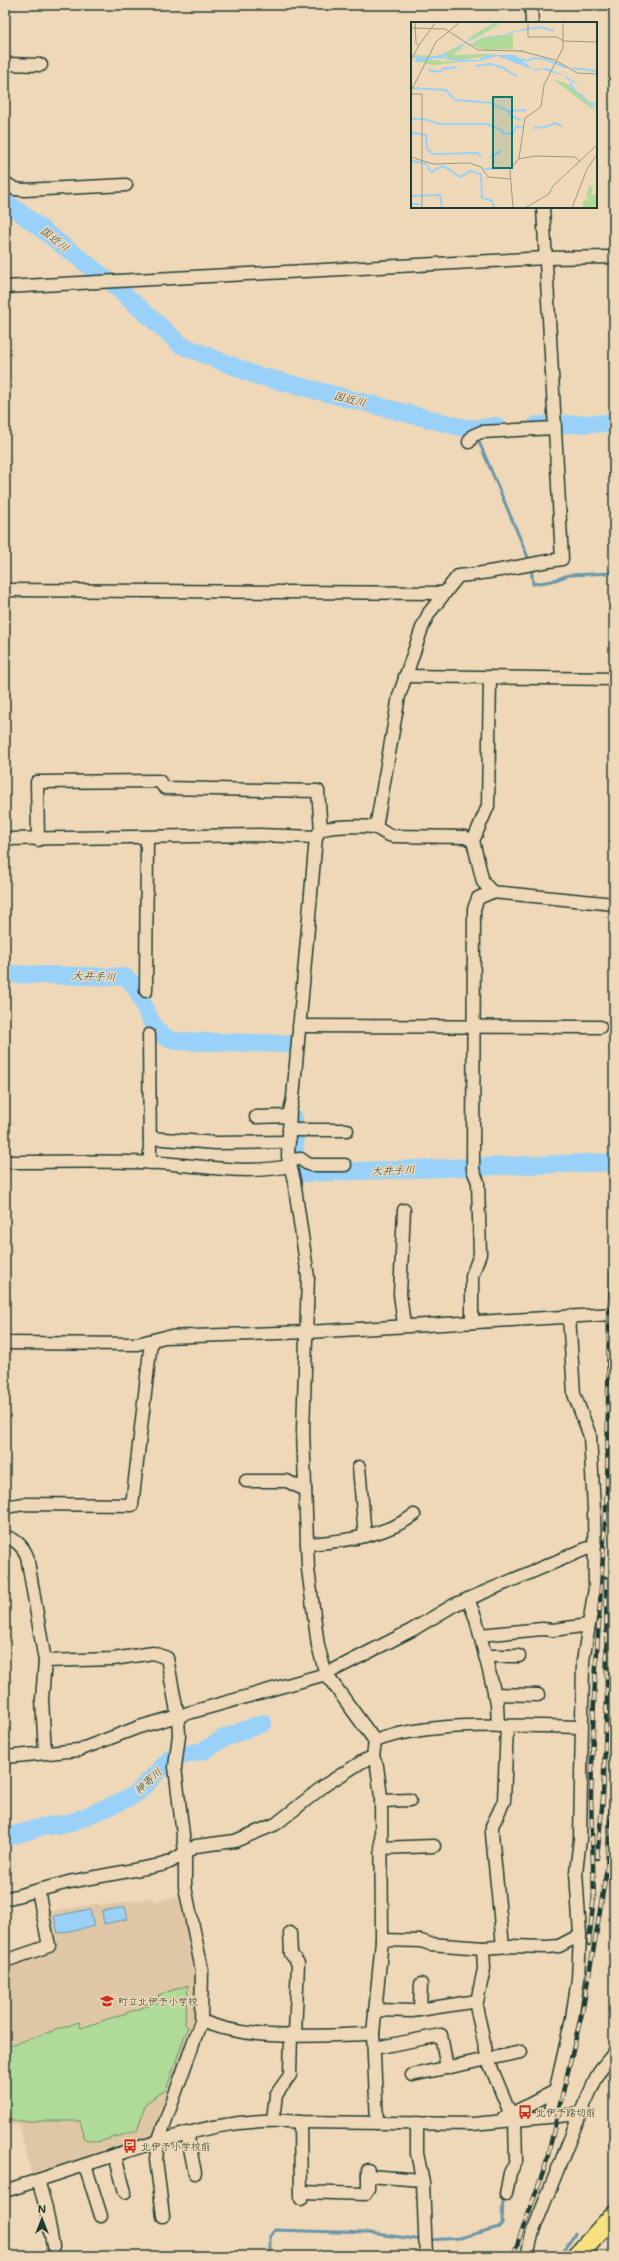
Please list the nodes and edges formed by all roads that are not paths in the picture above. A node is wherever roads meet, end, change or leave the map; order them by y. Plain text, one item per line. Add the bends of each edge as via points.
1 (531, 5) edge
2 (532, 22) edge
3 (5, 64) edge
4 (41, 64) dead end
5 (5, 183) edge
6 (126, 185) dead end
7 (543, 208) edge
8 (614, 257) edge
9 (546, 258) junction
10 (5, 287) edge
11 (554, 428) junction
12 (469, 442) dead end
13 (5, 590) edge
14 (445, 593) junction
15 (405, 676) junction
16 (490, 678) junction
17 (614, 679) edge
18 (376, 828) junction
19 (318, 833) junction
20 (147, 837) junction
21 (5, 839) edge
22 (38, 840) junction
23 (473, 841) junction
24 (492, 892) junction
25 (614, 904) edge
26 (146, 991) dead end
27 (299, 1026) junction
28 (473, 1026) junction
29 (600, 1027) dead end
30 (149, 1035) dead end
31 (289, 1116) junction
32 (256, 1117) dead end
33 (347, 1130) dead end
34 (291, 1133) junction
35 (150, 1138) junction
36 (293, 1161) junction
37 (5, 1162) edge
38 (150, 1163) junction
39 (345, 1165) dead end
40 (404, 1210) dead end
41 (614, 1314) edge
42 (569, 1316) junction
43 (472, 1322) junction
44 (404, 1325) junction
45 (308, 1332) junction
46 (151, 1342) junction
47 (5, 1343) edge
48 (359, 1467) dead end
49 (246, 1481) dead end
50 (305, 1490) junction
51 (5, 1507) edge
52 (414, 1515) dead end
53 (365, 1536) junction
54 (5, 1537) edge
55 (307, 1544) junction
56 (595, 1546) junction
57 (468, 1599) junction
58 (588, 1625) junction
59 (480, 1635) junction
60 (485, 1656) junction
61 (519, 1656) dead end
62 (45, 1661) junction
63 (326, 1674) junction
64 (494, 1694) junction
65 (538, 1695) dead end
66 (178, 1717) junction
67 (502, 1726) junction
68 (581, 1727) junction
69 (375, 1741) junction
70 (45, 1753) junction
71 (5, 1757) edge
72 (373, 1757) junction
73 (410, 1800) dead end
74 (381, 1801) junction
75 (434, 1846) dead end
76 (381, 1848) junction
77 (185, 1852) junction
78 (38, 1890) junction
79 (5, 1899) edge
80 (290, 1932) dead end
81 (580, 1934) junction
82 (382, 1940) junction
83 (503, 1946) junction
84 (483, 1948) junction
85 (5, 1961) edge
86 (421, 1984) dead end
87 (477, 2001) junction
88 (376, 2010) junction
89 (420, 2010) junction
90 (201, 2020) junction
91 (293, 2034) junction
92 (373, 2034) junction
93 (375, 2048) junction
94 (521, 2052) dead end
95 (614, 2053) edge
96 (488, 2060) junction
97 (447, 2068) junction
98 (412, 2075) dead end
99 (557, 2090) junction
100 (580, 2114) junction
101 (550, 2115) junction
102 (513, 2118) junction
103 (273, 2120) junction
104 (300, 2122) junction
105 (377, 2123) junction
106 (417, 2123) junction
107 (187, 2133) junction
108 (158, 2142) junction
109 (114, 2156) junction
110 (86, 2165) junction
111 (196, 2173) dead end
112 (38, 2180) junction
113 (422, 2180) junction
114 (5, 2191) edge
115 (125, 2192) dead end
116 (506, 2194) dead end
117 (614, 2215) edge
118 (101, 2216) dead end
119 (163, 2216) dead end
120 (53, 2246) dead end
121 (426, 2256) edge
122 (527, 2256) edge
123 (577, 2256) edge

1 - 2 street
3 - 4 street
5 - 6 street via 15,189 24,190
7 - 9 street
8 - 9 street
9 - 10 street
9 - 11 street
11 - 12 street via 482,432 472,436
11 - 14 street via 562,559 493,573 458,576
13 - 14 street
14 - 15 street via 429,613
15 - 16 street
15 - 18 street via 399,696
16 - 17 street
16 - 23 street via 488,806
18 - 19 street via 330,828
18 - 23 street via 383,834 392,836 456,835
19 - 20 street
19 - 22 street via 318,791 165,788 159,781 37,782
19 - 27 street
20 - 22 street
20 - 26 street
21 - 22 street
23 - 24 street via 483,882
24 - 25 street
24 - 28 street via 475,902
27 - 28 street
27 - 31 street
28 - 29 street
28 - 43 street via 473,1170 479,1186 480,1254 472,1276
30 - 35 street
31 - 32 street
31 - 34 street
33 - 34 street
34 - 35 street via 216,1143
34 - 36 street
35 - 38 street
36 - 38 street via 272,1170 234,1171
36 - 39 street via 311,1165
36 - 45 street via 307,1263
37 - 38 street
40 - 44 street via 400,1294
41 - 42 street
42 - 43 street
42 - 56 street via 574,1394 590,1436
43 - 44 street
44 - 45 street
45 - 46 street via 165,1337
45 - 50 street via 303,1431
46 - 47 street
46 - 51 street via 132,1505 24,1504
48 - 53 street
49 - 50 street via 288,1481
50 - 55 street
52 - 53 street
53 - 55 street
54 - 62 street via 16,1542 27,1556
55 - 63 street via 318,1646
56 - 57 street
56 - 58 street via 596,1588
57 - 59 street
57 - 63 street
58 - 59 street
58 - 68 street via 583,1661
59 - 60 street
60 - 61 street
60 - 64 street
62 - 66 street via 113,1659 161,1654 167,1658
62 - 70 street via 42,1699
63 - 66 street
63 - 69 street
64 - 65 street
64 - 67 street
66 - 70 street via 139,1727 79,1750
66 - 77 street via 176,1757
67 - 68 street
67 - 69 street via 437,1729
67 - 83 street via 504,1802 492,1826 495,1886
68 - 81 street via 580,1839 576,1872
69 - 72 street
70 - 71 street
72 - 74 street via 377,1766
72 - 77 street via 325,1785 276,1824 246,1837 209,1843
73 - 74 street
74 - 76 street
75 - 76 street
76 - 82 street
77 - 78 street via 161,1865
77 - 90 street via 185,1887 202,1970
78 - 79 street
78 - 85 street via 49,1946
80 - 91 street via 291,1954 298,1963
81 - 83 street via 560,1946
81 - 99 street via 578,1979
82 - 84 street via 421,1941
82 - 88 street
83 - 84 street
84 - 87 street via 484,1968
86 - 89 street
87 - 89 street
87 - 96 street
88 - 89 street
88 - 92 street
90 - 91 street via 220,2028
90 - 108 street
91 - 92 street
91 - 103 street via 290,2075 276,2095
92 - 93 street
93 - 97 street via 441,2036
93 - 105 street
94 - 96 street
95 - 100 street via 600,2070
96 - 97 street
96 - 102 street
97 - 98 street
99 - 101 street
99 - 102 street
100 - 101 street
100 - 122 street via 533,2232
101 - 102 street
102 - 106 street via 496,2123
102 - 116 street via 516,2161 510,2173
103 - 104 street
103 - 107 street via 229,2123
104 - 105 street
104 - 113 street via 302,2195 365,2194 368,2190 368,2173
105 - 106 street
106 - 113 street via 417,2153
107 - 108 street
107 - 111 street
108 - 109 street
108 - 119 street via 156,2159
109 - 110 street
109 - 115 street
110 - 112 street
110 - 118 street
112 - 114 street
112 - 120 street
113 - 121 street
117 - 123 main road

